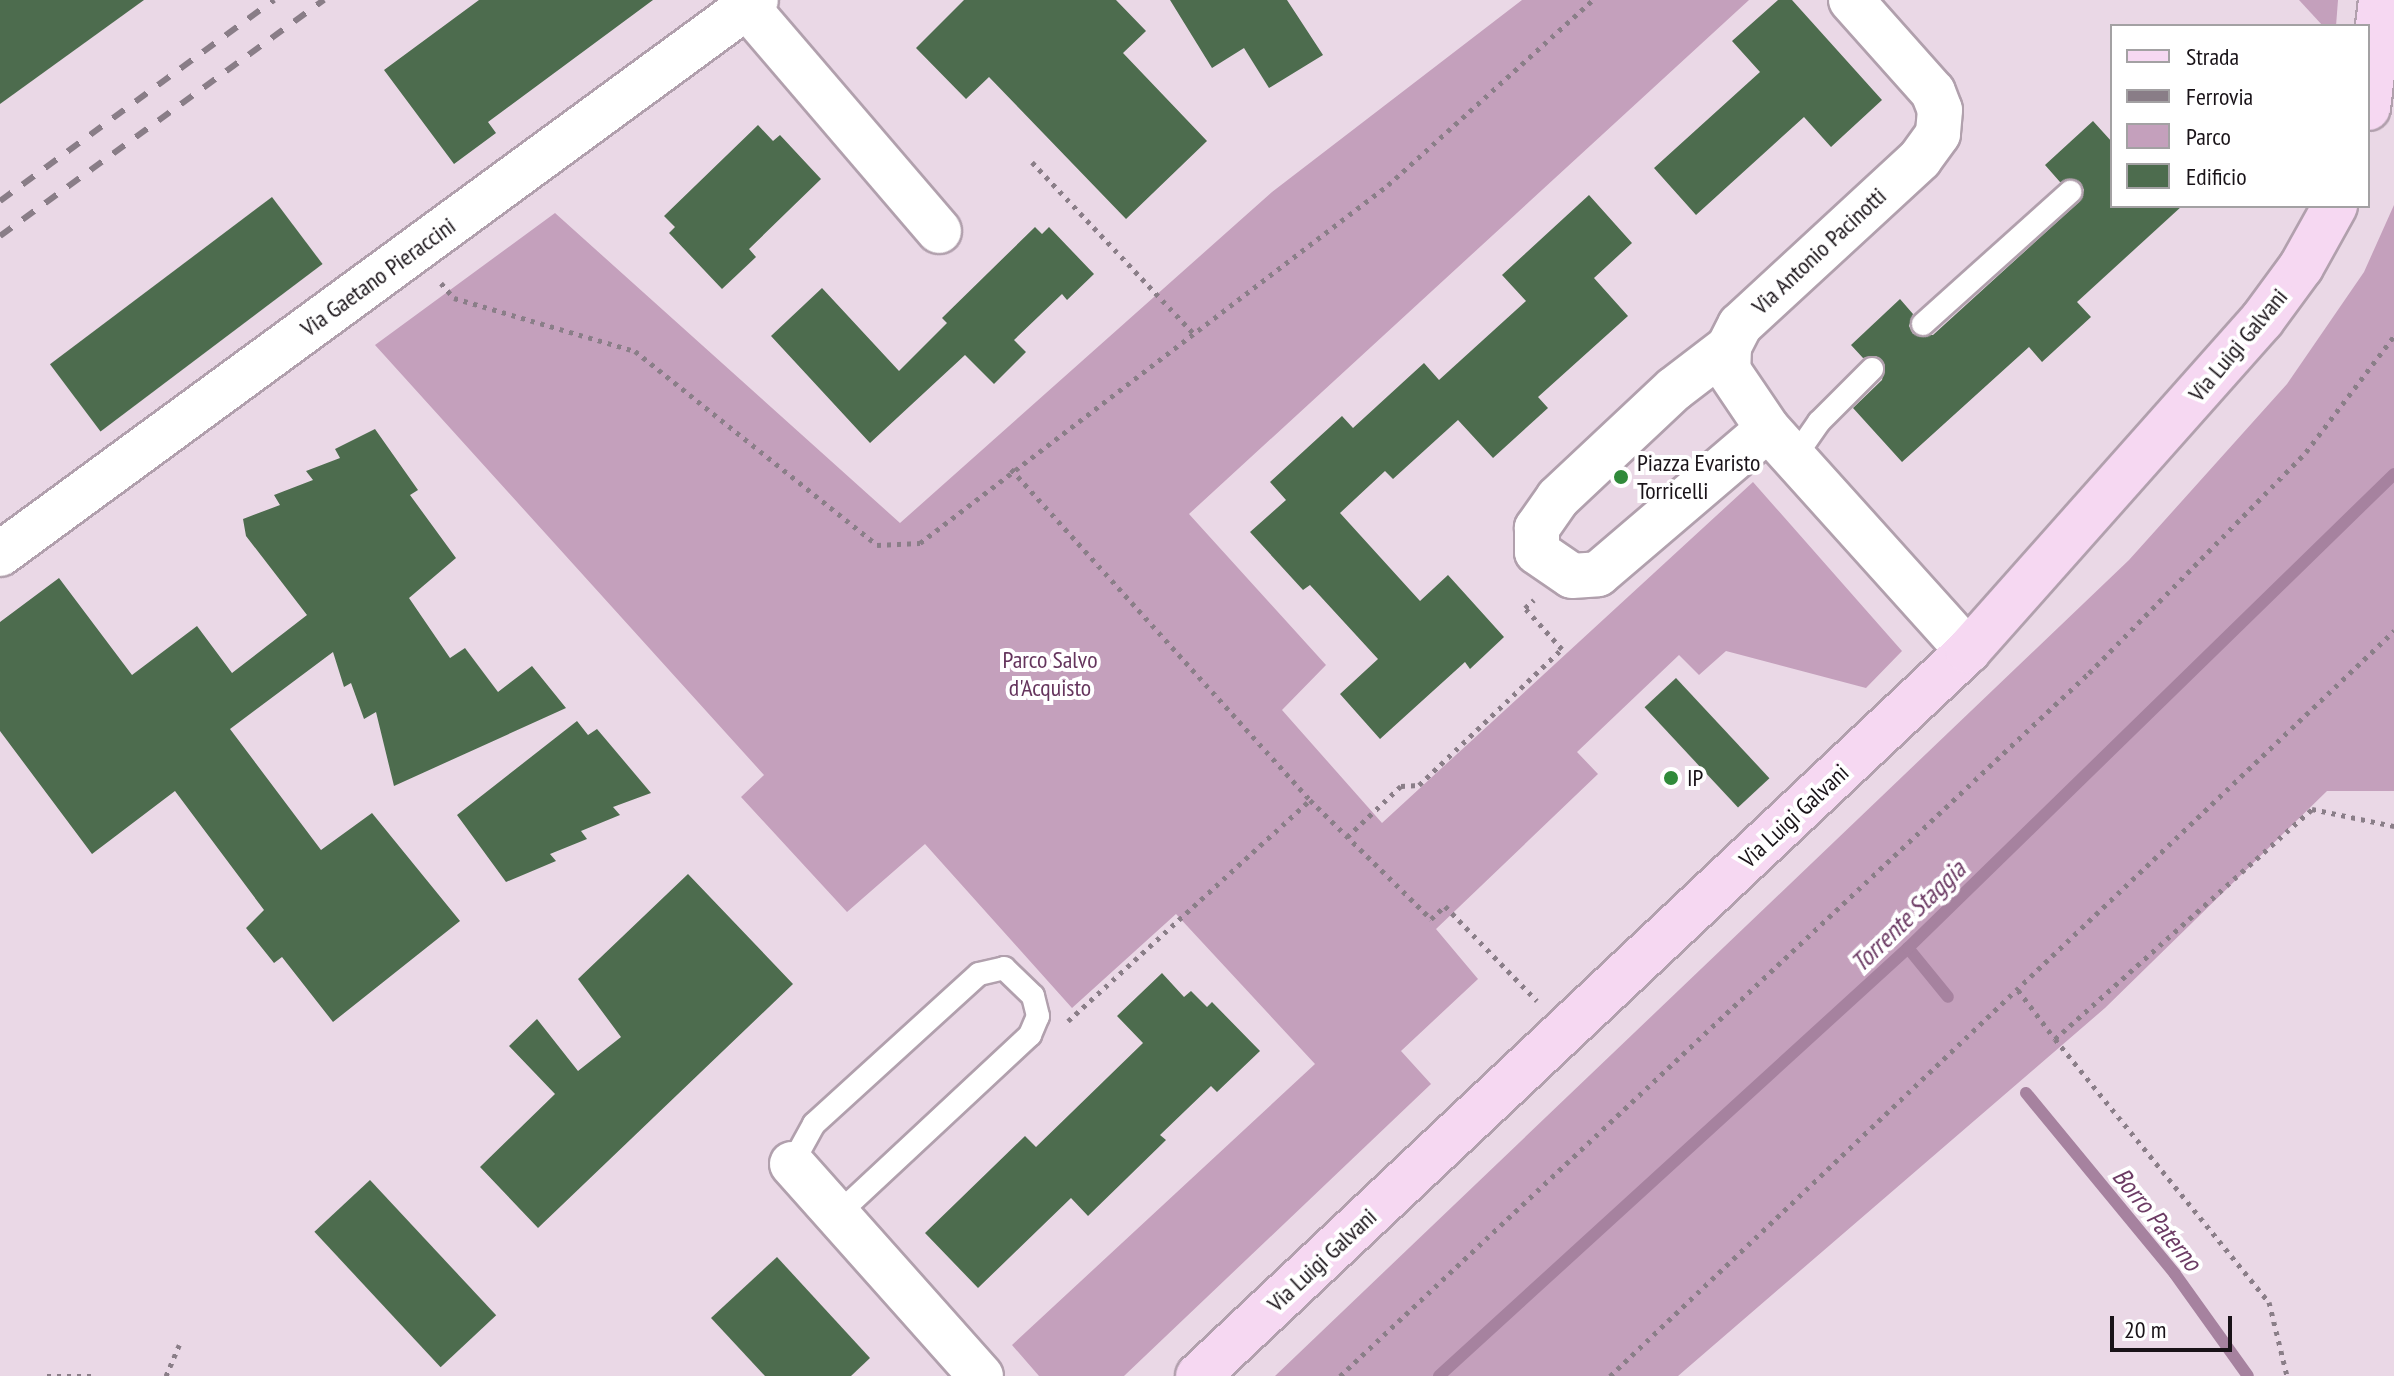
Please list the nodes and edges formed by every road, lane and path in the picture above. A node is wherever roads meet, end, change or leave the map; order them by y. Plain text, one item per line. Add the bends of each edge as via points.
1 (1593, 0) edge
2 (1851, 0) edge
3 (2381, 0) edge
4 (751, 3) edge
5 (2370, 91) edge
6 (1032, 162) dead end
7 (2070, 192) dead end
8 (2334, 208) edge
9 (939, 231) dead end
10 (413, 251) junction
11 (1923, 324) dead end
12 (1194, 334) junction
13 (2394, 336) edge
14 (1729, 347) junction
15 (1872, 369) dead end
16 (1781, 443) junction
17 (1011, 469) junction
18 (0, 554) edge
19 (1563, 572) junction
20 (2394, 631) edge
21 (1968, 651) junction
22 (1310, 800) junction
23 (2394, 826) edge
24 (1347, 837) junction
25 (2018, 990) junction
26 (1036, 1023) junction
27 (1566, 1030) junction
28 (2055, 1039) junction
29 (792, 1164) joint
30 (837, 1215) junction
31 (179, 1345) dead end
32 (47, 1376) edge
33 (95, 1376) edge
34 (166, 1376) edge
35 (981, 1376) edge
36 (1198, 1376) edge
37 (1340, 1376) edge
38 (1610, 1376) edge
39 (2287, 1376) edge

1 - 12 path via 1388,185
2 - 14 street, Via Antonio Pacinotti via 1933,92 1940,110 1938,134 1920,159 1752,311
3 - 5 main road
4 - 9 street
4 - 10 street, Via Gaetano Pieraccini
6 - 12 path
7 - 11 lane
8 - 21 main road, Via Luigi Galvani via 2301,267 2253,331
10 - 17 path via 454,298 635,351 877,545 920,543
10 - 18 street, Via Gaetano Pieraccini
12 - 17 path
13 - 37 path via 2306,452 2089,673
14 - 16 street via 1730,377
14 - 19 street via 1674,389 1547,510 1535,536 1537,552
15 - 16 lane via 1819,422
16 - 19 street via 1614,564 1589,576
16 - 21 street
17 - 22 path
19 - 24 path via 1525,608 1562,649 1419,785 1401,786
20 - 25 path
21 - 27 main road, Via Luigi Galvani
22 - 24 path
22 - 26 path via 1070,1020 1057,1026
23 - 28 path via 2312,809
24 - 27 path via 1431,919 1445,906
25 - 28 path
25 - 38 path
26 - 29 lane via 1036,1001 1015,975 994,967 979,974 814,1124
26 - 30 lane via 1025,1040
27 - 36 main road, Via Luigi Galvani
28 - 39 path via 2269,1302
29 - 30 street
30 - 35 street
31 - 34 path
32 - 33 path

